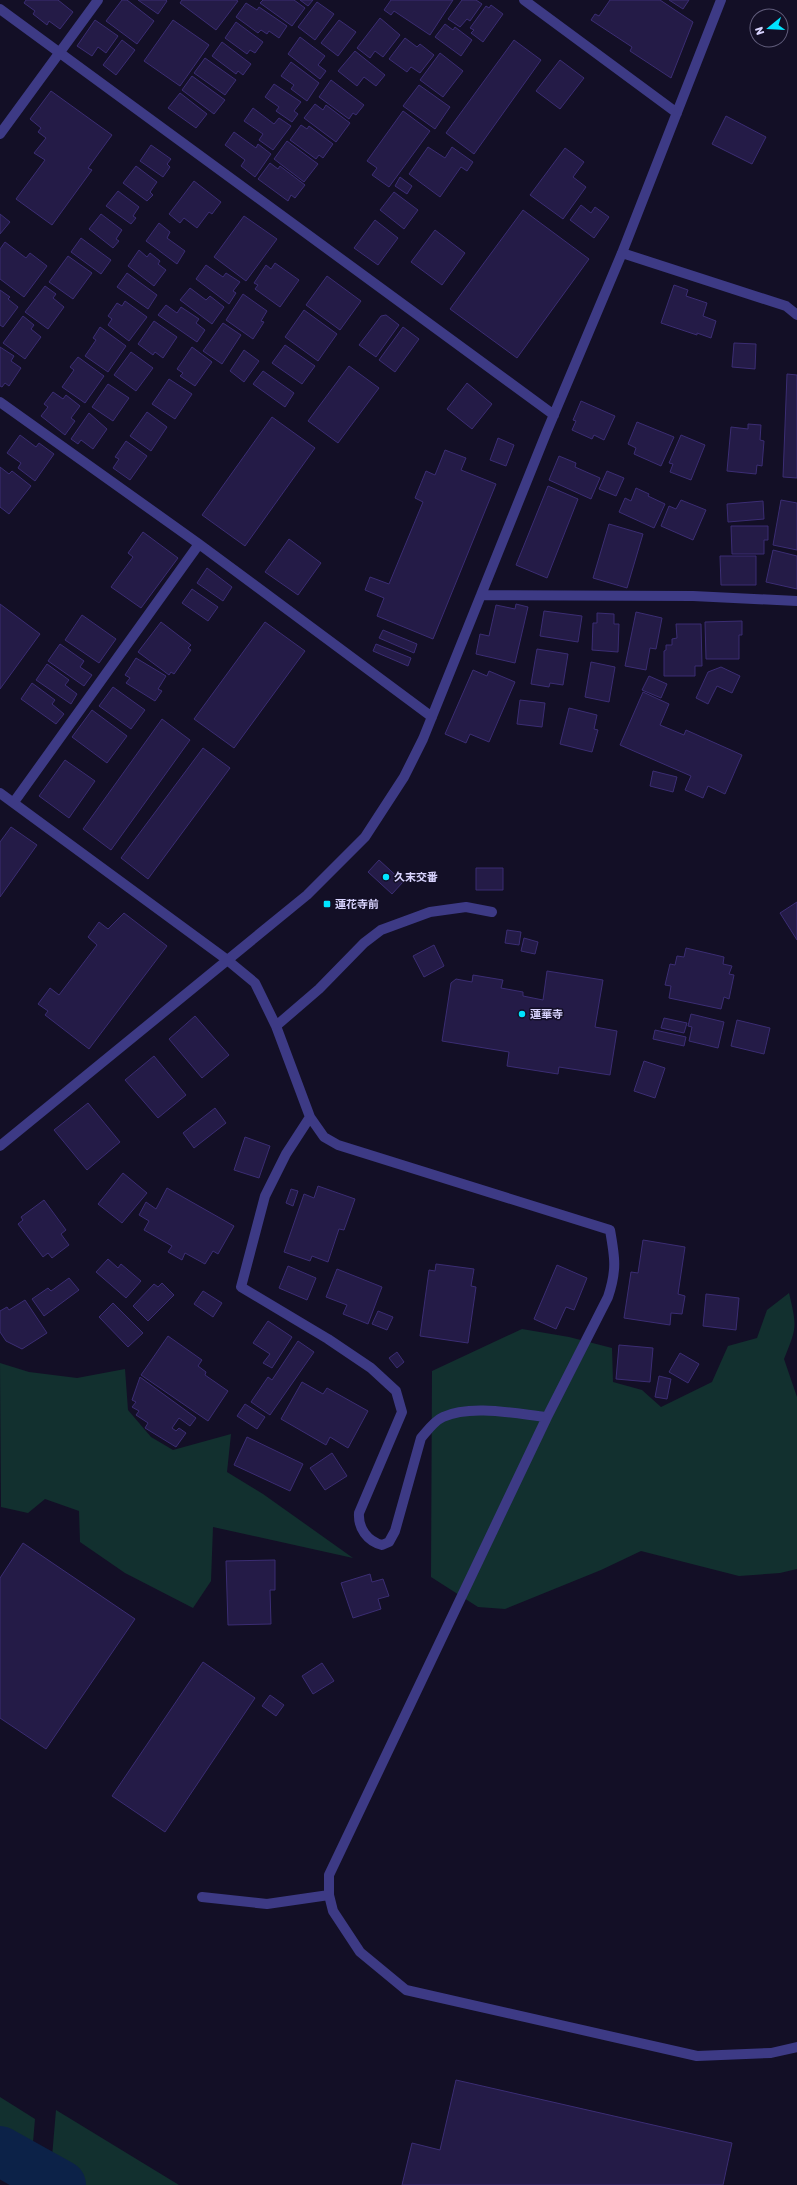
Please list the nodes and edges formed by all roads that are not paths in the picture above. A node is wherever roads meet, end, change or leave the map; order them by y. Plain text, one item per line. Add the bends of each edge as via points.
1 (98, 0) edge
2 (524, 0) edge
3 (721, 0) edge
4 (0, 9) edge
5 (61, 53) junction
6 (677, 113) junction
7 (0, 134) edge
8 (622, 253) junction
9 (797, 315) edge
10 (0, 402) edge
11 (554, 415) junction
12 (199, 544) junction
13 (481, 595) junction
14 (797, 601) edge
15 (432, 717) junction
16 (0, 792) edge
17 (14, 802) junction
18 (492, 912) dead end
19 (226, 959) junction
20 (276, 1026) junction
21 (310, 1117) junction
22 (0, 1146) edge
23 (547, 1417) junction
24 (329, 1895) junction
25 (202, 1896) dead end
26 (797, 2047) edge

1 - 5 street
2 - 6 street
3 - 6 street
4 - 5 street
5 - 7 street
5 - 11 street
6 - 8 street
8 - 9 street via 786,306
8 - 11 street
10 - 12 street
11 - 13 street
12 - 15 street
12 - 17 street
13 - 14 street via 693,596
13 - 15 street
15 - 19 street via 404,778 365,837 307,894
16 - 17 street
17 - 19 street
18 - 20 street via 466,907 430,912 381,930
19 - 20 street via 255,983
19 - 22 street
20 - 21 street
21 - 23 street via 324,1137 338,1145 610,1230 615,1276 608,1297
21 - 23 street via 286,1154 265,1196 241,1287 328,1339 371,1368 396,1391 402,1412 359,1512 359,1522 364,1532 376,1543 382,1545 389,1542 395,1531 421,1438 443,1417 477,1410
23 - 24 street via 329,1876
24 - 25 street via 267,1904
24 - 26 street via 333,1911 360,1952 406,1990 697,2056 771,2053

